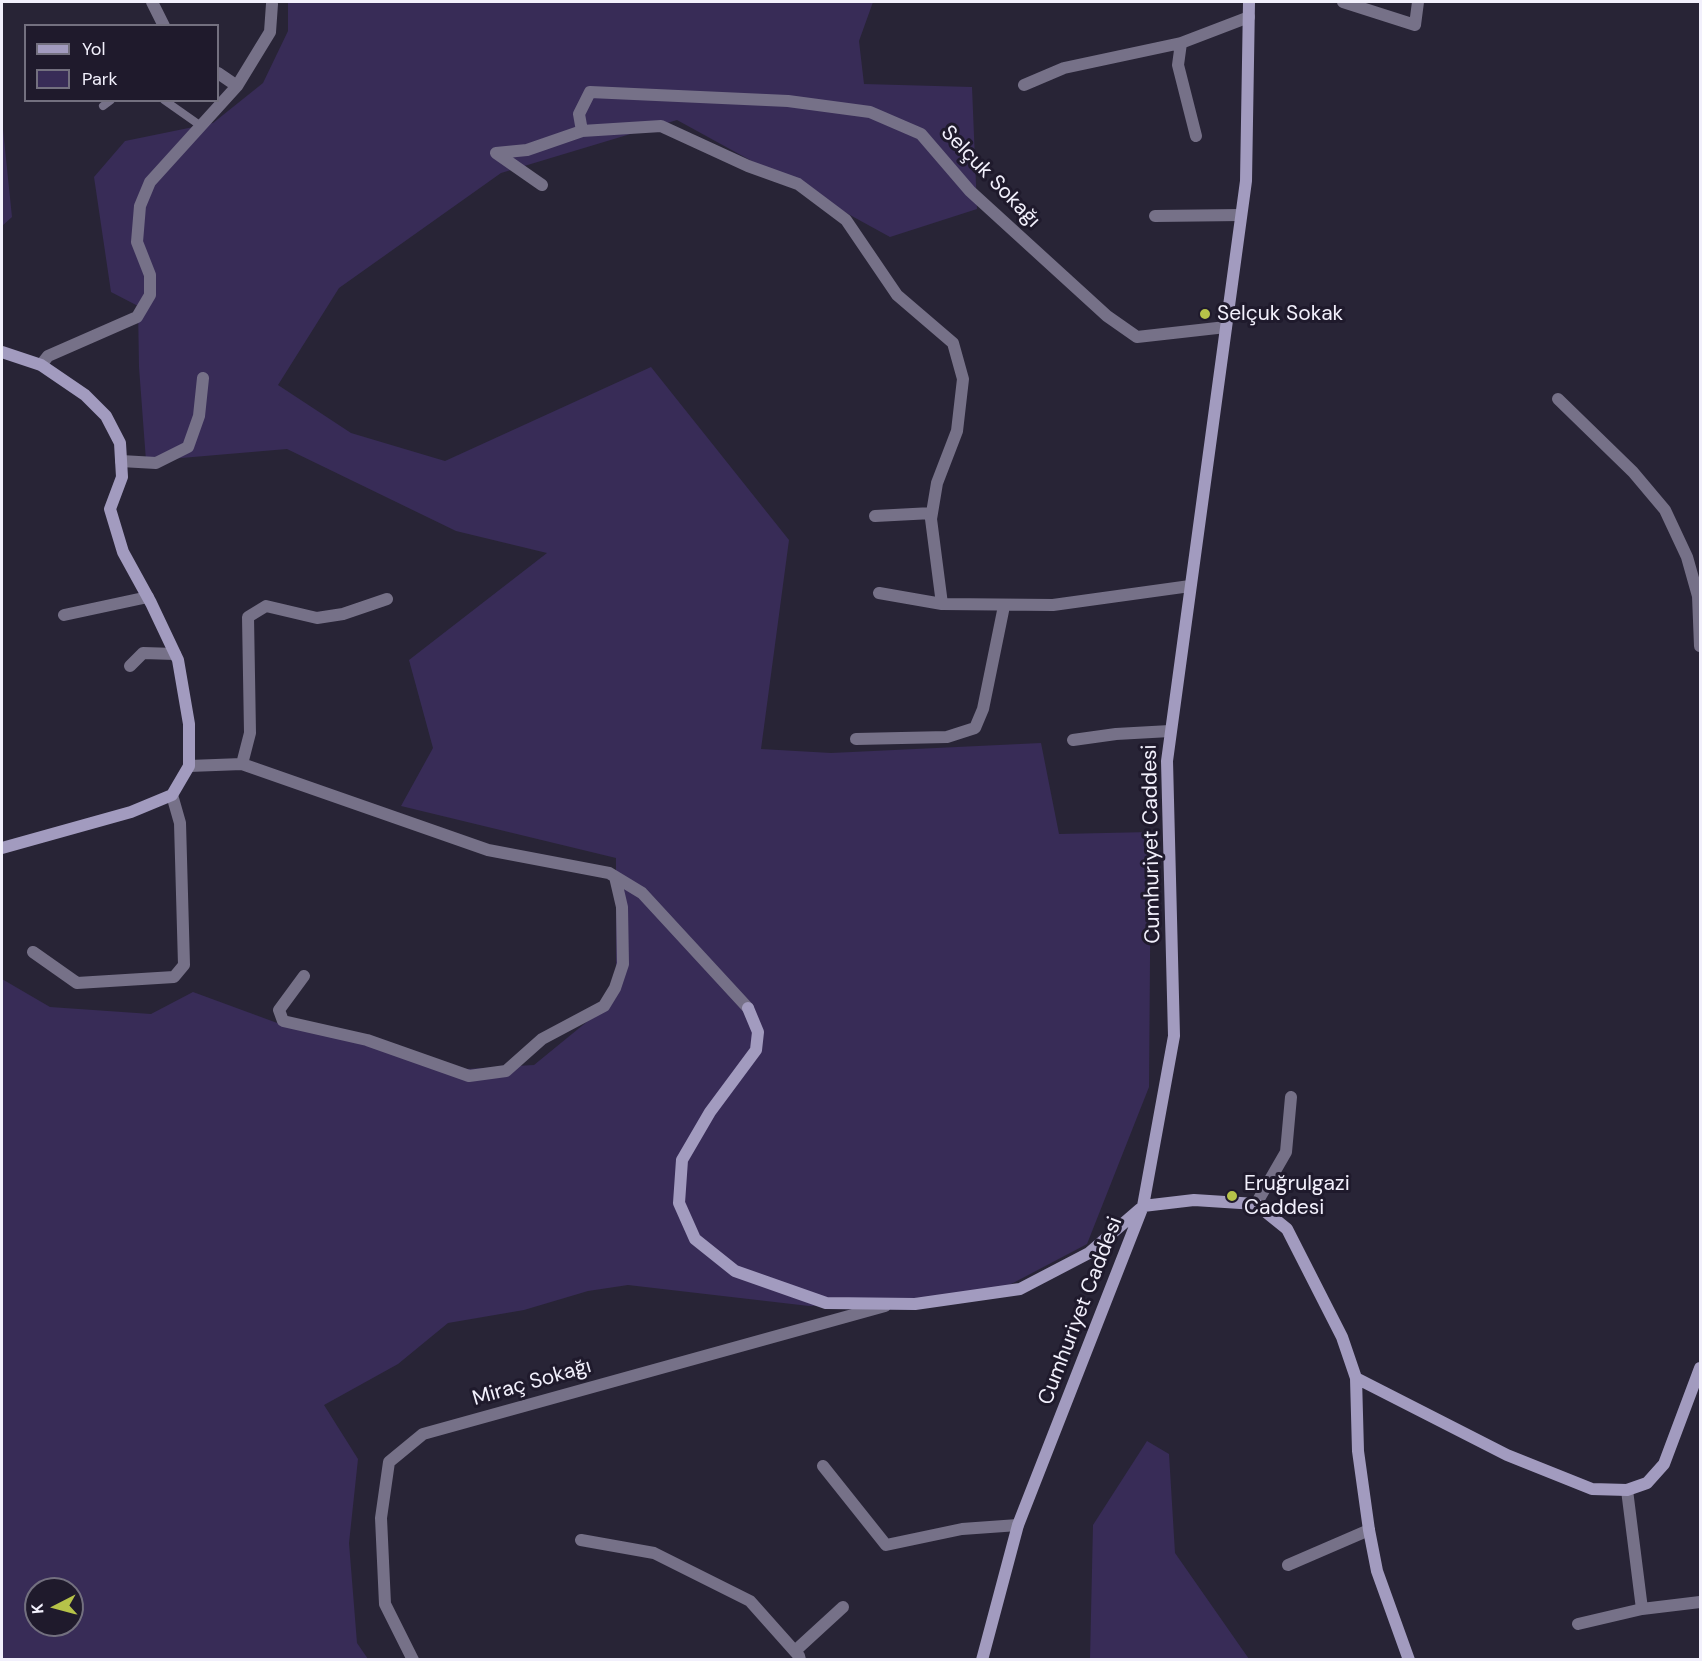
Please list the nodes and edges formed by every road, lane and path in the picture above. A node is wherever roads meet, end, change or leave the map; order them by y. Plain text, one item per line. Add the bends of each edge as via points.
1 (152, 2) edge
2 (1249, 2) edge
3 (1343, 2) edge
4 (1418, 2) edge
5 (272, 4) dead end
6 (1249, 18) junction
7 (163, 24) edge
8 (1181, 43) junction
9 (219, 74) edge
10 (1024, 85) dead end
11 (237, 86) junction
12 (167, 102) edge
13 (201, 126) junction
14 (582, 131) junction
15 (1196, 136) dead end
16 (542, 185) dead end
17 (1241, 214) junction
18 (1155, 216) dead end
19 (1226, 327) junction
20 (2, 352) edge
21 (41, 365) junction
22 (203, 378) dead end
23 (1558, 399) dead end
24 (121, 461) junction
25 (932, 513) junction
26 (875, 516) dead end
27 (1190, 586) junction
28 (879, 593) dead end
29 (148, 597) junction
30 (387, 599) dead end
31 (942, 604) junction
32 (1004, 606) junction
33 (64, 615) dead end
34 (1701, 646) edge
35 (175, 654) junction
36 (130, 666) dead end
37 (1170, 731) junction
38 (856, 739) dead end
39 (1073, 741) dead end
40 (242, 764) junction
41 (189, 766) junction
42 (172, 795) junction
43 (2, 848) edge
44 (615, 877) junction
45 (33, 952) dead end
46 (304, 976) dead end
47 (1291, 1097) dead end
48 (1256, 1204) junction
49 (1143, 1206) junction
50 (892, 1304) junction
51 (1701, 1368) edge
52 (1356, 1378) junction
53 (824, 1466) dead end
54 (1627, 1490) junction
55 (1018, 1525) junction
56 (1369, 1530) junction
57 (580, 1540) dead end
58 (1288, 1565) dead end
59 (1701, 1602) edge
60 (843, 1607) dead end
61 (1642, 1609) junction
62 (1578, 1624) dead end
63 (798, 1655) edge
64 (413, 1659) edge
65 (981, 1659) edge
66 (1408, 1659) edge

1 - 7 street
2 - 6 street, Cumhuriyet Caddesi
3 - 4 street via 1415,25
5 - 11 street via 270,32
6 - 8 street
6 - 17 street, Cumhuriyet Caddesi via 1246,181
8 - 10 street via 1064,68
8 - 15 street via 1178,65
9 - 11 street
11 - 13 street
12 - 13 lane
13 - 21 street via 150,182 140,206 137,242 150,275 150,296 137,317 48,356
14 - 16 street via 527,150 496,153
14 - 19 street, Selçuk Sokağı via 579,114 590,92 788,101 870,112 921,134 970,191 1107,316 1137,337
14 - 25 street via 662,126 748,166 798,184 846,220 897,295 953,343 963,379 957,431 938,483
17 - 18 street
17 - 19 street, Cumhuriyet Caddesi
19 - 27 street, Cumhuriyet Caddesi
20 - 21 street
21 - 24 street via 85,395 106,416 120,443
22 - 24 street via 199,416 188,447 156,463
23 - 34 street via 1633,472 1665,510 1687,557 1698,596
24 - 29 street via 122,477 110,509 123,552
25 - 26 street
25 - 31 street
27 - 32 street via 1053,605
27 - 37 street, Cumhuriyet Caddesi
28 - 31 street
29 - 33 street
29 - 35 street
30 - 40 street via 317,618 266,606 248,617 250,734
31 - 32 street
32 - 38 street via 983,709 975,728 947,737
35 - 36 street via 143,653
35 - 41 street via 189,724
37 - 39 street
37 - 49 street, Cumhuriyet Caddesi via 1167,761 1174,1036
40 - 41 street
40 - 44 street via 488,850
41 - 42 street
42 - 43 street via 131,812
42 - 45 street via 180,823 184,965 174,977 77,983
44 - 46 street via 622,907 623,964 615,988 604,1006 542,1039 506,1071 469,1076 367,1040 284,1021 279,1010
44 - 50 street via 642,893 748,1008 758,1032 756,1050 710,1112 682,1160 679,1203 695,1239 735,1271 826,1303
47 - 48 street via 1286,1152
48 - 49 street via 1194,1200
48 - 52 street via 1287,1229 1342,1337
49 - 50 street via 1089,1253 1020,1289
49 - 55 street, Cumhuriyet Caddesi
50 - 64 street, Miraç Sokağı via 423,1434 389,1462 381,1518 385,1604
51 - 54 street via 1664,1464 1647,1483
52 - 54 street via 1507,1455 1592,1489
52 - 56 street via 1358,1451
53 - 55 street via 886,1545 962,1529
54 - 61 street
55 - 65 street, Cumhuriyet Caddesi
56 - 58 street
56 - 66 street via 1377,1571
57 - 63 street via 654,1553 750,1601
59 - 61 street
60 - 63 street
61 - 62 street

